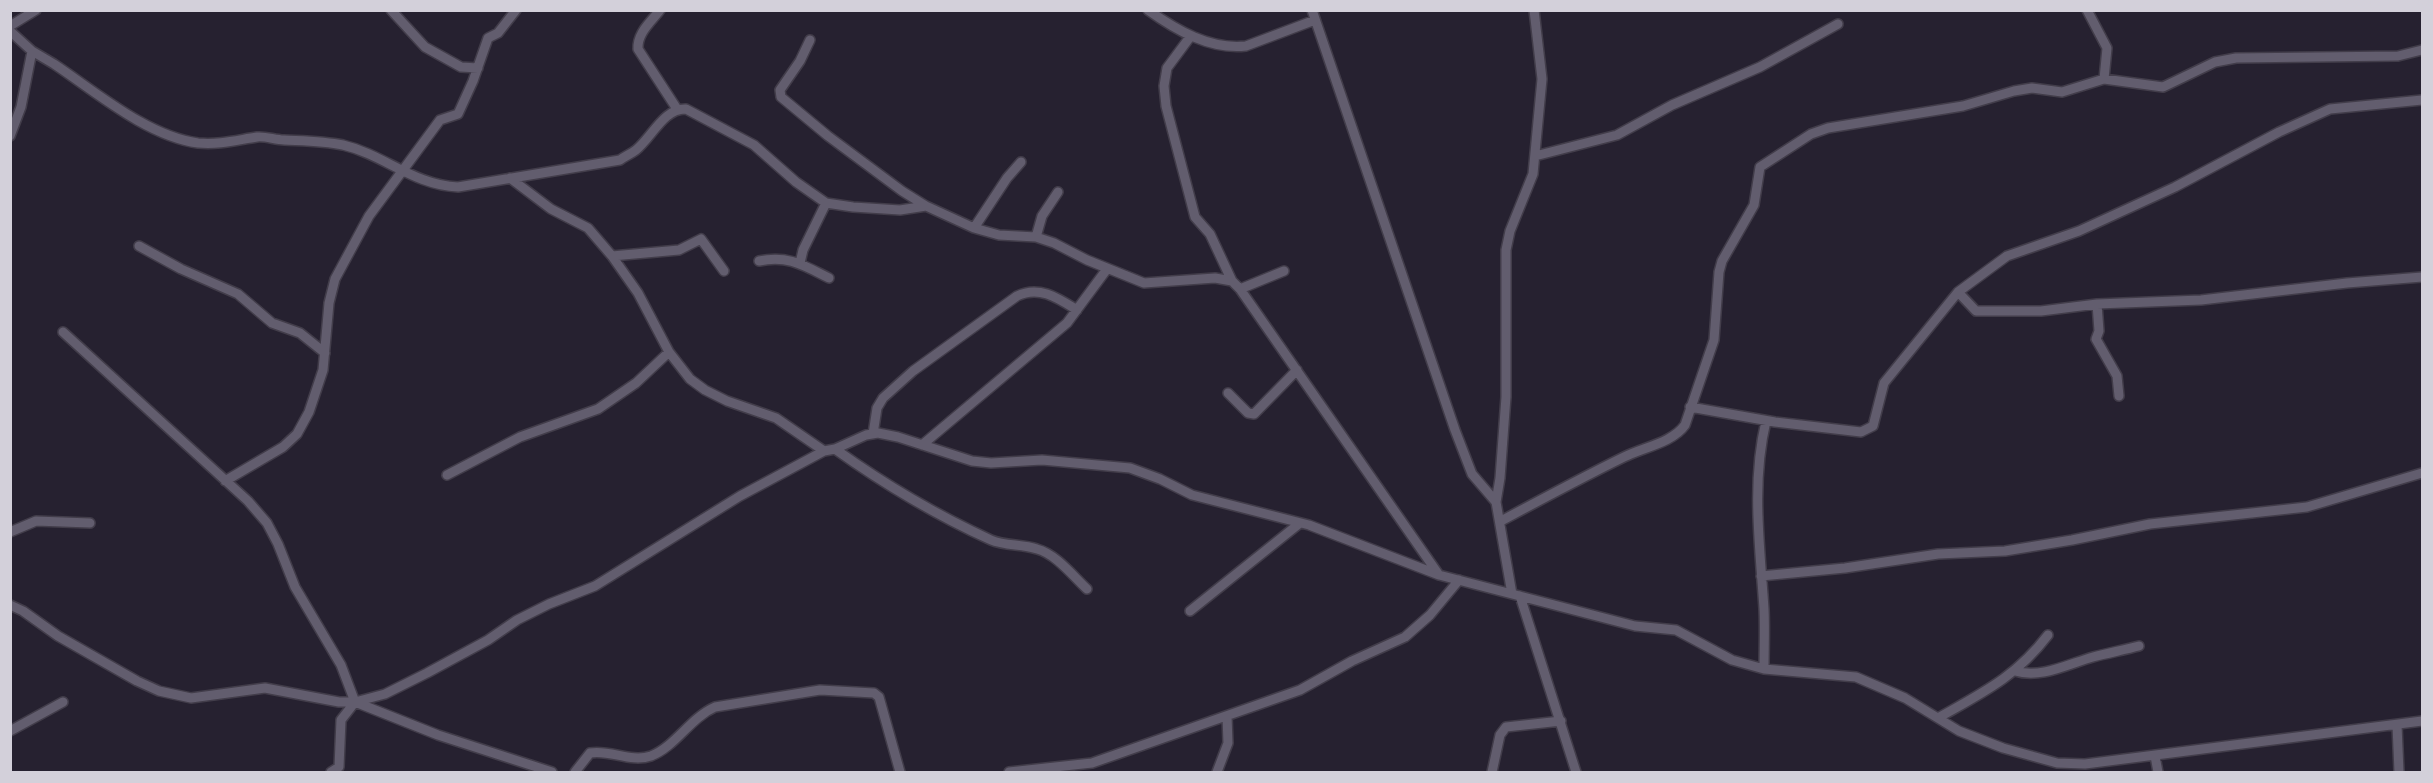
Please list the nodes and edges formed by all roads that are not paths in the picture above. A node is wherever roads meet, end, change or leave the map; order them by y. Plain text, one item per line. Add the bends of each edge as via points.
1 (36, 10) edge
2 (391, 10) edge
3 (516, 10) edge
4 (660, 10) edge
5 (1148, 10) edge
6 (1534, 10) edge
7 (2087, 10) edge
8 (1314, 15) edge
9 (1838, 24) dead end
10 (10, 26) edge
11 (10, 31) edge
12 (1190, 37) junction
13 (810, 40) dead end
14 (2422, 50) edge
15 (32, 51) junction
16 (478, 68) junction
17 (2104, 79) junction
18 (2422, 100) edge
19 (677, 109) junction
20 (10, 136) edge
21 (1535, 156) junction
22 (1020, 162) dead end
23 (403, 172) junction
24 (510, 178) junction
25 (1058, 192) dead end
26 (826, 203) junction
27 (926, 206) junction
28 (974, 228) junction
29 (1036, 237) junction
30 (139, 246) dead end
31 (612, 256) junction
32 (759, 261) dead end
33 (800, 263) junction
34 (1107, 269) junction
35 (724, 271) dead end
36 (1284, 271) dead end
37 (2422, 277) edge
38 (829, 278) dead end
39 (1232, 281) junction
40 (1240, 289) junction
41 (1958, 292) junction
42 (2097, 304) junction
43 (1077, 310) junction
44 (63, 332) dead end
45 (325, 352) junction
46 (669, 352) junction
47 (1297, 370) junction
48 (1228, 393) dead end
49 (2119, 396) dead end
50 (1690, 407) junction
51 (1766, 421) junction
52 (873, 434) junction
53 (922, 445) junction
54 (835, 449) junction
55 (824, 451) junction
56 (2422, 473) edge
57 (447, 476) dead end
58 (225, 481) junction
59 (1496, 502) junction
60 (1501, 521) junction
61 (90, 523) dead end
62 (1300, 523) junction
63 (10, 532) edge
64 (1439, 575) junction
65 (1761, 576) junction
66 (1459, 580) junction
67 (1087, 589) dead end
68 (1516, 595) junction
69 (10, 605) edge
70 (1190, 611) dead end
71 (2048, 635) dead end
72 (2139, 646) dead end
73 (1764, 669) junction
74 (2015, 671) junction
75 (63, 702) dead end
76 (355, 702) junction
77 (1227, 716) junction
78 (1938, 718) junction
79 (1561, 721) junction
80 (2422, 721) edge
81 (2397, 725) junction
82 (10, 731) edge
83 (2155, 756) junction
84 (331, 772) edge
85 (552, 772) edge
86 (574, 772) edge
87 (900, 772) edge
88 (1009, 772) edge
89 (1217, 772) edge
90 (1492, 772) edge
91 (1576, 772) edge
92 (2158, 772) edge
93 (2399, 772) edge

1 - 10 street
2 - 16 street via 425,47 461,67
3 - 16 street via 498,33 488,38
4 - 19 street via 645,29 638,49
5 - 12 street
6 - 21 street via 1542,79
7 - 17 street via 2108,48
8 - 12 street via 1246,46
8 - 59 street via 1455,430 1472,474
9 - 21 street via 1760,67 1672,105 1617,135
11 - 15 street
12 - 39 street via 1167,68 1166,106 1195,217 1210,234
13 - 27 street via 780,90 781,97
14 - 17 street via 2398,56 2236,58 2215,62 2163,87
15 - 20 street via 21,107
15 - 23 street via 130,115 180,139 218,144 259,136 305,140 345,146
16 - 23 street via 458,114 440,120
17 - 50 street via 2062,92 2032,88 1963,106 1828,128 1765,162 1757,175 1754,205 1722,261 1714,340
18 - 41 street via 2330,109 2175,187 2007,256
19 - 24 street via 636,150 620,160
19 - 26 street via 686,109 754,145
21 - 59 street via 1533,174 1506,250 1506,397
22 - 28 street
23 - 24 street via 438,186 458,187
23 - 45 street via 369,216 335,279
24 - 31 street via 551,209 588,228
25 - 29 street via 1042,216
26 - 27 street via 900,210
26 - 33 street via 802,250
27 - 28 street
28 - 29 street via 1014,237
29 - 34 street
30 - 45 street via 238,294 272,323 300,333
31 - 35 street via 679,250 701,239
31 - 46 street via 638,293
32 - 33 street via 773,258
33 - 38 street
34 - 39 street via 1144,283 1215,278
34 - 43 street
36 - 40 street
37 - 42 street via 2201,300
39 - 40 street
40 - 47 street
41 - 42 street via 1981,312 2041,311
41 - 51 street via 1884,383 1873,426 1868,430
42 - 49 street via 2096,339 2117,376
43 - 52 street via 1051,294 1025,292 1017,296 883,398 877,408
43 - 53 street via 1049,340
44 - 58 street
45 - 58 street via 313,402 297,434 283,447
46 - 55 street via 690,379 705,390 776,418
46 - 57 street via 636,383 598,410 520,437
47 - 48 street via 1254,414
47 - 64 street
50 - 51 street
50 - 60 street via 1685,425 1676,434
51 - 65 street via 1759,451
52 - 53 street
52 - 54 street
53 - 62 street via 991,464 1042,460 1130,468 1192,495
54 - 55 street
54 - 67 street via 902,493 994,542 1038,549
55 - 76 street via 740,496 595,586 518,620 406,684
56 - 65 street via 2307,507 2150,524 2005,551 1938,554
58 - 76 street via 267,523 295,587 341,665
59 - 60 street
60 - 68 street
61 - 63 street via 36,521
62 - 64 street
62 - 70 street
64 - 66 street
65 - 73 street
66 - 68 street
66 - 77 street via 1430,615 1405,637 1300,690
68 - 73 street via 1635,626 1676,630 1732,660
68 - 79 street
69 - 76 street via 159,691 191,698 265,688
71 - 74 street
72 - 74 street via 2044,672
73 - 78 street via 1856,677 1905,698
74 - 78 street
75 - 82 street
76 - 84 street via 341,720 339,767
76 - 85 street via 438,735
77 - 88 street via 1092,763
77 - 89 street via 1228,743
78 - 83 street via 1959,731 2003,748 2056,763 2085,764
79 - 90 street via 1506,727 1500,735
79 - 91 street
80 - 81 street
81 - 83 street
81 - 93 street
83 - 92 street
86 - 87 street via 590,753 598,751 635,758 651,756 715,707 820,690 874,693 879,697

